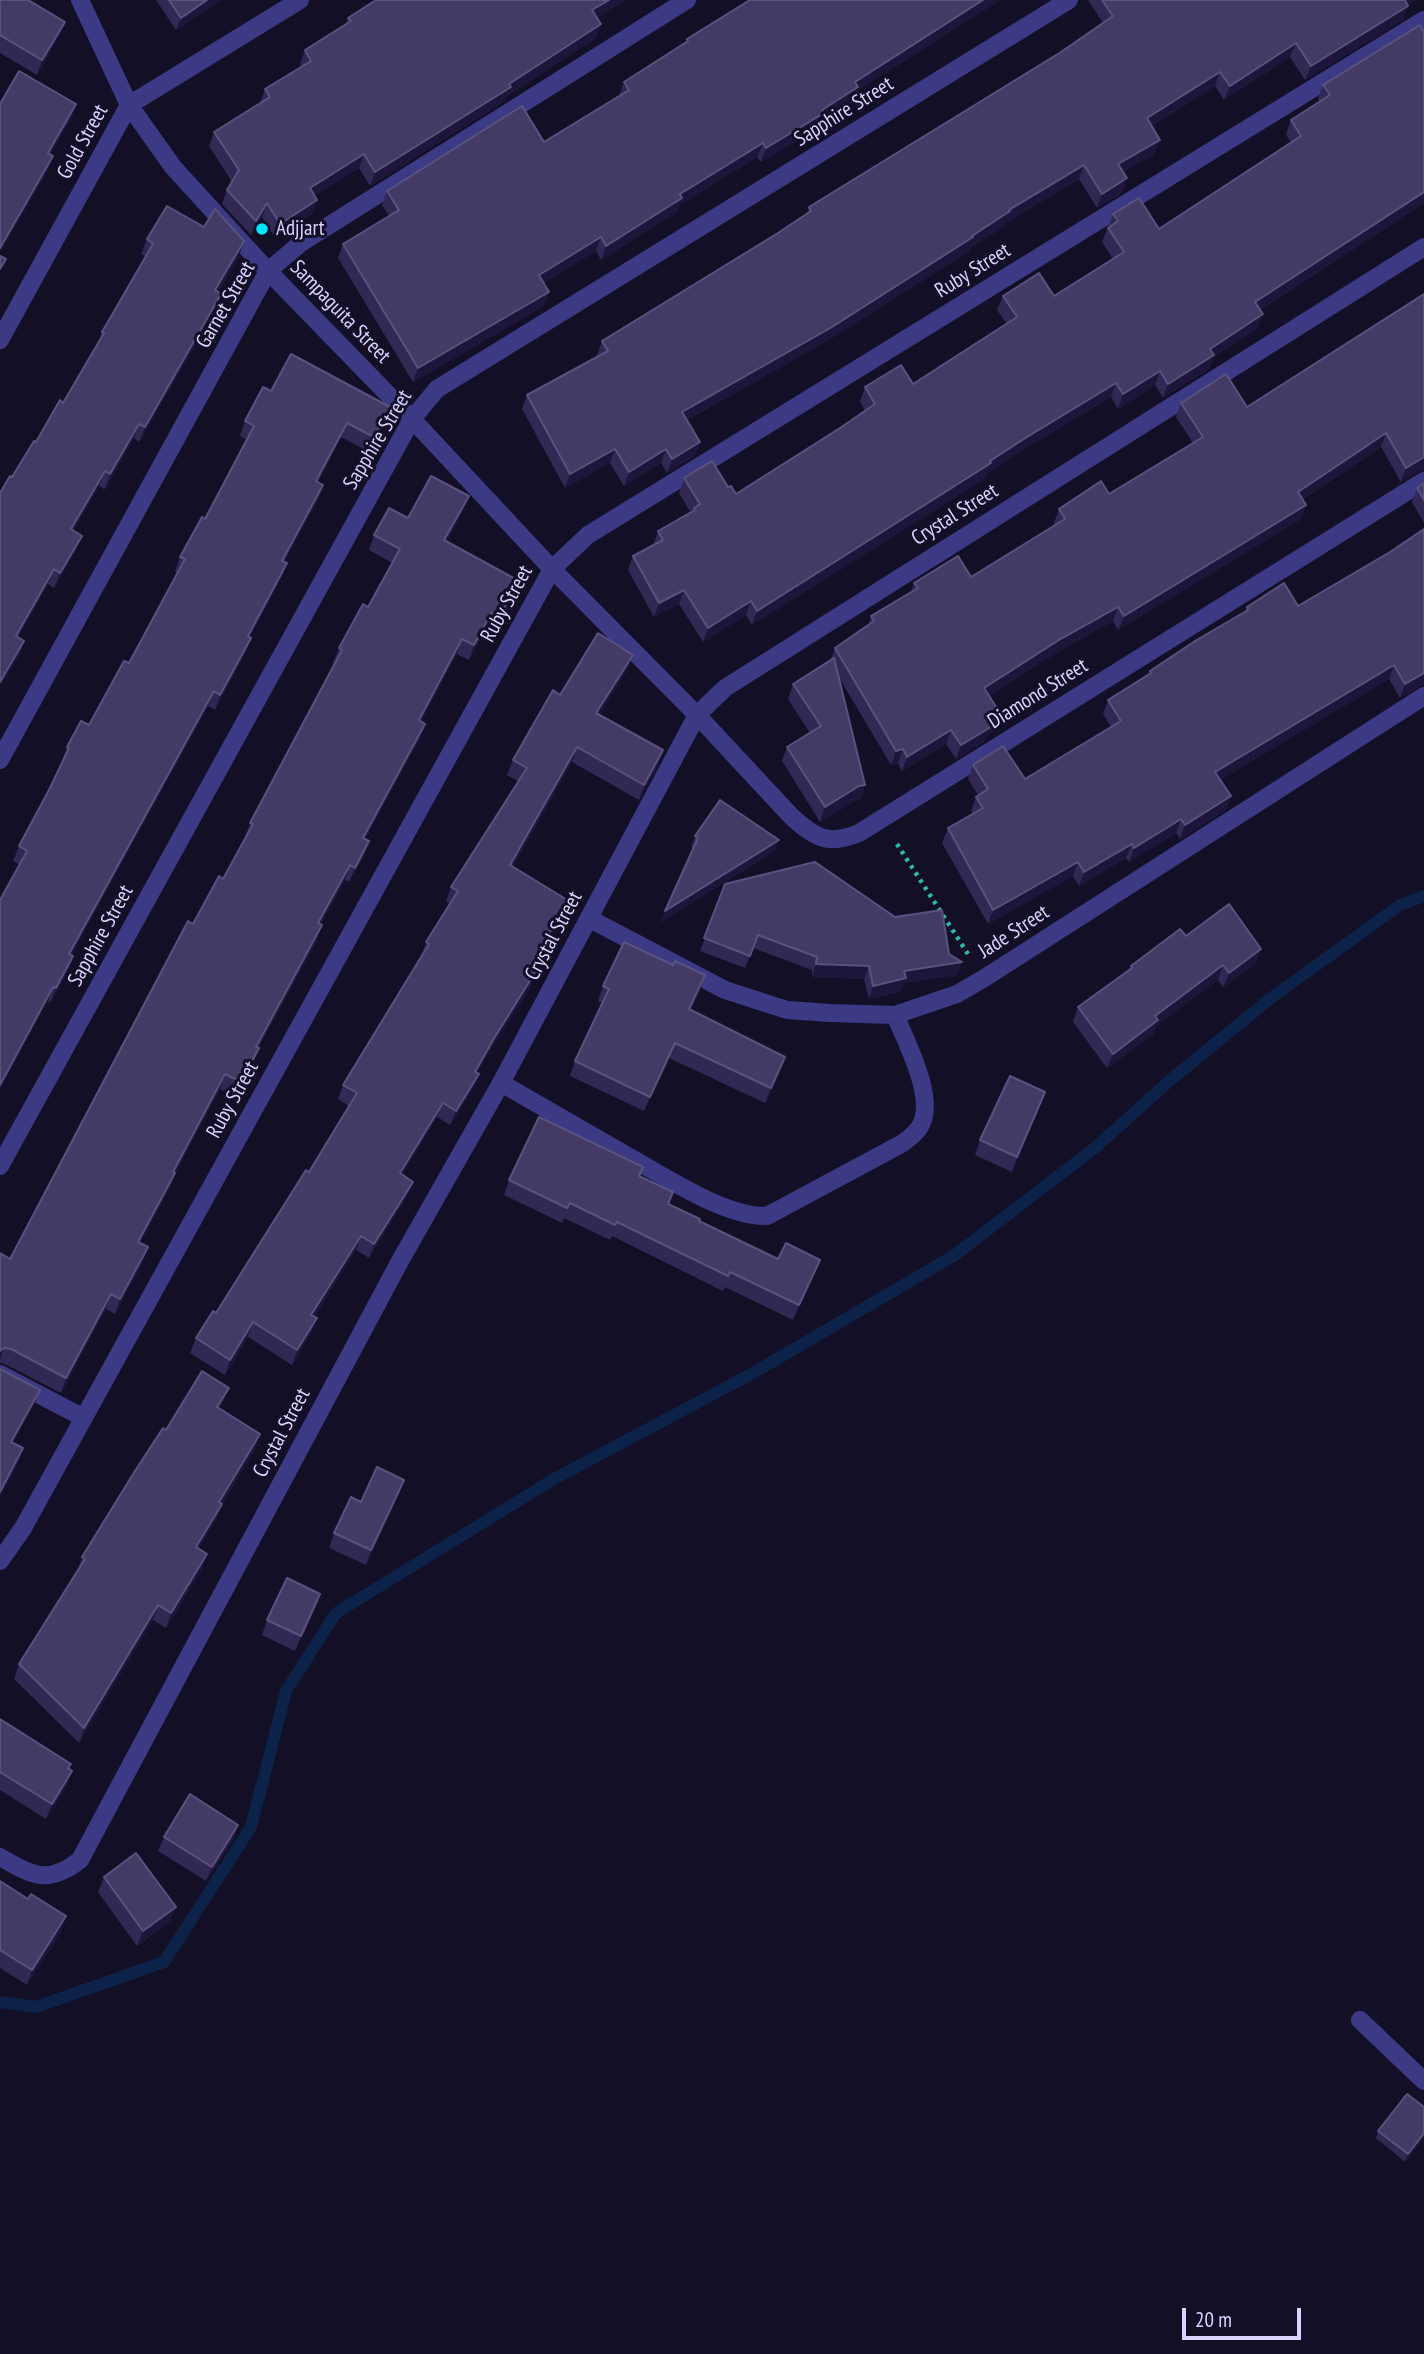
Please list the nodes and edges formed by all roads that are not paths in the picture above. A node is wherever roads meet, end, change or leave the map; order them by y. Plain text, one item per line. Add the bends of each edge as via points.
1 (80, 0) edge
2 (300, 0) edge
3 (687, 0) edge
4 (1069, 0) edge
5 (1424, 20) edge
6 (129, 104) junction
7 (1424, 247) edge
8 (268, 271) junction
9 (0, 340) edge
10 (412, 419) junction
11 (1424, 481) edge
12 (552, 569) junction
13 (1424, 696) edge
14 (697, 715) junction
15 (0, 760) edge
16 (590, 919) junction
17 (895, 1015) junction
18 (500, 1083) junction
19 (0, 1166) edge
20 (0, 1374) edge
21 (84, 1418) junction
22 (0, 1561) edge
23 (0, 1857) edge
24 (1360, 2020) dead end
25 (1424, 2081) edge

1 - 6 street, Sampaguita Street
2 - 6 street, Gold Street
3 - 8 street, Garnet Street via 301,243
4 - 10 street, Sapphire Street via 437,389
5 - 12 street, Ruby Street via 588,535
6 - 8 street, Sampaguita Street via 173,167
6 - 9 street, Gold Street
7 - 14 street, Crystal Street via 724,688
8 - 10 street, Sampaguita Street
8 - 15 street, Garnet Street
10 - 12 street, Sampaguita Street
10 - 19 street, Sapphire Street
11 - 14 street, Diamond Street via 840,841 808,831
12 - 14 street, Sampaguita Street
12 - 21 street, Ruby Street
13 - 17 street, Jade Street via 983,979 957,994
14 - 16 street, Crystal Street
16 - 17 street, Jade Street via 725,989 787,1010
16 - 18 street, Crystal Street
17 - 18 street via 921,1081 926,1106 920,1128 903,1143 767,1216 738,1213 688,1189
18 - 23 street, Crystal Street via 80,1860 50,1877 31,1874
20 - 21 street
21 - 22 street, Ruby Street
24 - 25 street

